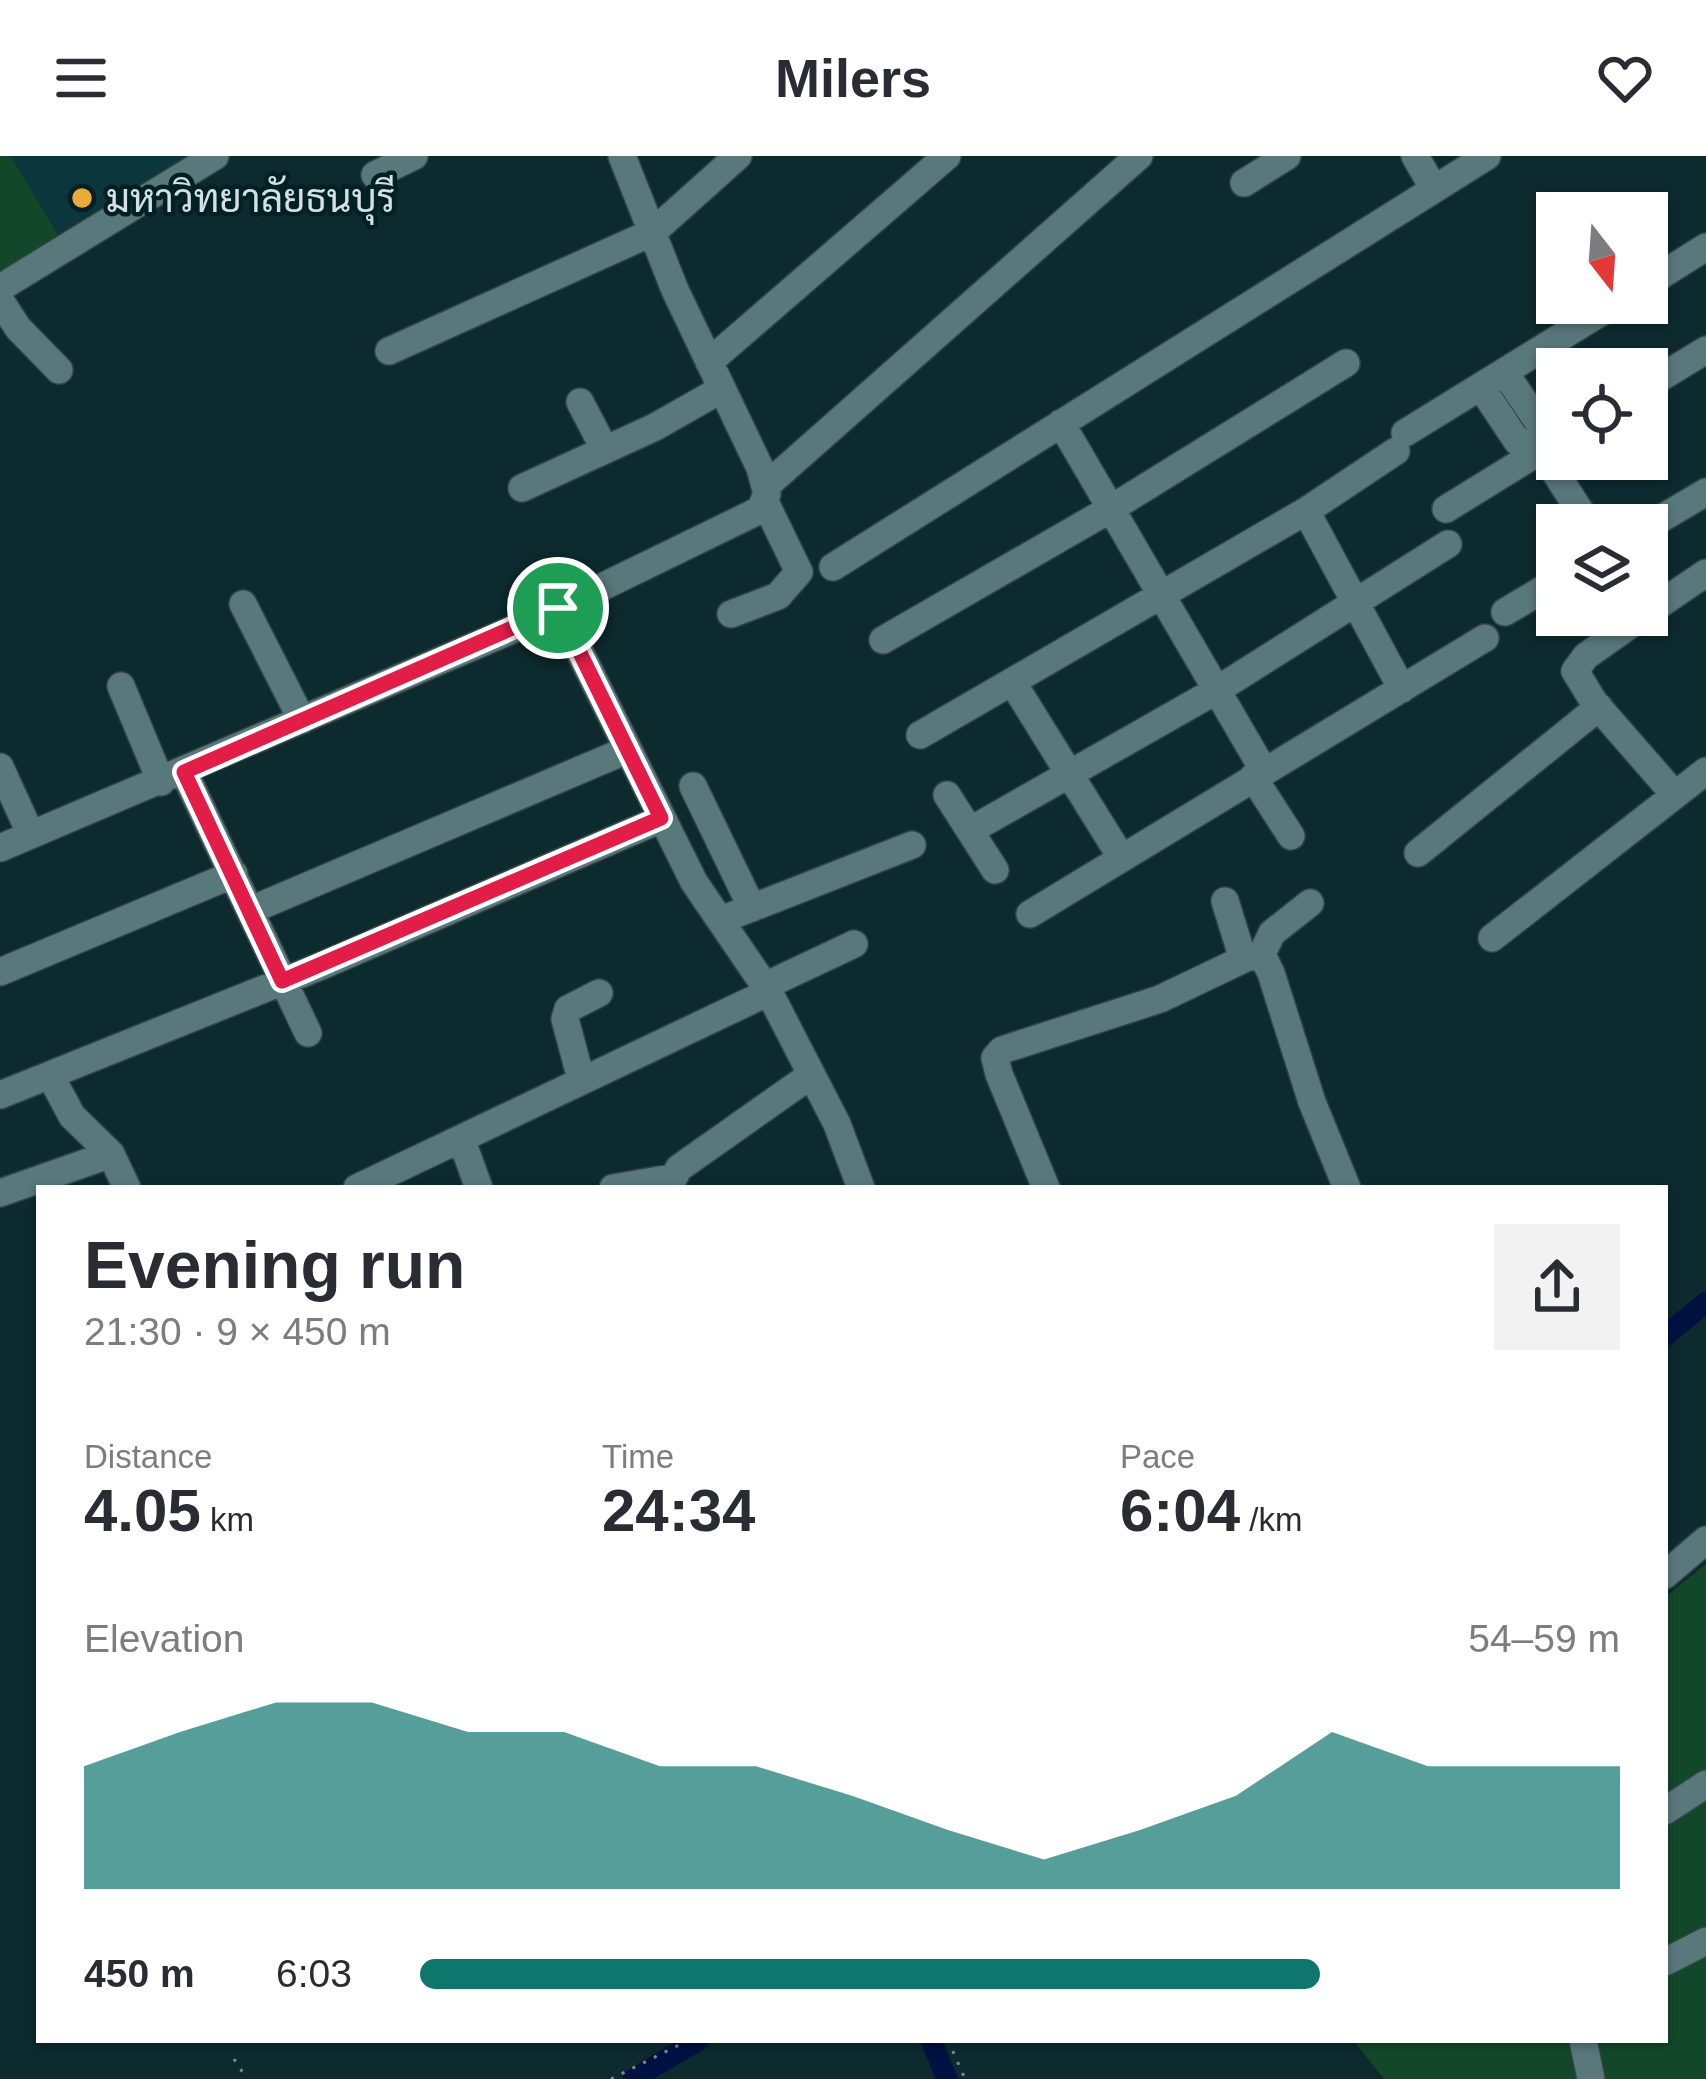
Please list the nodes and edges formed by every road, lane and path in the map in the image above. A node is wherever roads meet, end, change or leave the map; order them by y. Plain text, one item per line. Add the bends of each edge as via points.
1 (215, 156) edge
2 (414, 156) edge
3 (622, 156) edge
4 (738, 156) edge
5 (947, 156) edge
6 (1139, 156) edge
7 (1287, 156) edge
8 (1415, 156) edge
9 (1487, 156) edge
10 (375, 175) dead end
11 (1244, 183) dead end
12 (1434, 189) junction
13 (653, 232) junction
14 (1706, 247) edge
15 (1668, 271) edge
16 (0, 288) edge
17 (0, 300) edge
18 (1582, 324) edge
19 (1706, 350) edge
20 (389, 351) dead end
21 (709, 362) junction
22 (1346, 363) dead end
23 (59, 370) dead end
24 (1668, 373) edge
25 (1493, 380) junction
26 (720, 390) junction
27 (580, 403) dead end
28 (1536, 421) edge
29 (1061, 423) junction
30 (605, 450) junction
31 (1536, 451) edge
32 (522, 488) dead end
33 (1706, 492) edge
34 (765, 494) junction
35 (1112, 508) junction
36 (1446, 509) dead end
37 (1306, 511) junction
38 (1668, 515) edge
39 (1448, 544) dead end
40 (832, 567) dead end
41 (1706, 573) edge
42 (1536, 594) edge
43 (1161, 595) junction
44 (1668, 599) edge
45 (1355, 601) junction
46 (243, 604) dead end
47 (558, 608) junction
48 (1505, 612) dead end
49 (731, 614) dead end
50 (1616, 636) edge
51 (1485, 638) dead end
52 (883, 640) dead end
53 (1013, 683) junction
54 (121, 686) dead end
55 (1402, 689) junction
56 (1217, 690) junction
57 (1599, 707) junction
58 (302, 720) junction
59 (920, 735) dead end
60 (627, 750) junction
61 (0, 767) edge
62 (1706, 771) edge
63 (1070, 773) junction
64 (1258, 774) junction
65 (172, 777) junction
66 (693, 786) dead end
67 (946, 795) dead end
68 (1676, 795) junction
69 (661, 818) junction
70 (971, 830) junction
71 (31, 836) junction
72 (1291, 836) dead end
73 (912, 845) dead end
74 (0, 848) edge
75 (1418, 854) dead end
76 (1121, 857) junction
77 (995, 870) dead end
78 (234, 874) junction
79 (1225, 901) dead end
80 (1310, 903) dead end
81 (752, 908) junction
82 (250, 910) junction
83 (1030, 914) dead end
84 (721, 920) junction
85 (1492, 938) dead end
86 (854, 944) dead end
87 (1251, 958) junction
88 (0, 972) edge
89 (282, 981) junction
90 (767, 989) junction
91 (599, 993) dead end
92 (308, 1033) dead end
93 (50, 1075) junction
94 (811, 1075) junction
95 (581, 1079) junction
96 (0, 1095) edge
97 (462, 1141) junction
98 (111, 1154) junction
99 (669, 1183) edge
100 (126, 1185) edge
101 (364, 1185) edge
102 (478, 1185) edge
103 (859, 1185) edge
104 (1045, 1185) edge
105 (1346, 1185) edge
106 (0, 1193) edge
107 (1706, 1540) edge
108 (1668, 1572) edge
109 (1706, 1784) edge
110 (1669, 1799) edge
111 (1706, 1941) edge
112 (1668, 1960) edge
113 (683, 2043) edge
114 (949, 2043) edge
115 (1584, 2043) edge
116 (235, 2059) dead end
117 (248, 2079) edge
118 (611, 2079) edge
119 (964, 2079) edge
120 (1591, 2079) edge

1 - 16 street
2 - 10 street
3 - 13 street
4 - 13 street
5 - 21 street
6 - 34 street
7 - 11 street
8 - 12 street
9 - 12 street
12 - 29 street
13 - 20 street
13 - 21 street
14 - 15 street
17 - 23 street
18 - 25 street
19 - 24 street
21 - 26 street
22 - 35 street
25 - 28 street
25 - 37 street
26 - 30 street
26 - 34 street
27 - 30 street
29 - 35 street
29 - 40 street
30 - 32 street
31 - 36 street
33 - 38 street
34 - 47 street via 760,510
34 - 49 street via 799,572 778,596
35 - 43 street
35 - 52 street
37 - 43 street
37 - 45 street
39 - 45 street
41 - 44 street
42 - 48 street
43 - 53 street
43 - 56 street
45 - 55 street
45 - 56 street
46 - 58 street
47 - 58 street
47 - 60 street
50 - 57 street via 1576,665 1577,680
51 - 55 street
53 - 59 street
53 - 63 street
54 - 65 street
55 - 64 street
56 - 63 street
56 - 64 street
57 - 68 street
57 - 75 street
58 - 65 street
60 - 69 street
60 - 82 street
61 - 71 street
62 - 68 street
63 - 70 street
63 - 76 street
64 - 72 street
64 - 76 street
65 - 71 street
65 - 78 street
66 - 81 street
67 - 70 street
68 - 85 street
69 - 84 street
69 - 89 street
70 - 77 street
71 - 74 street
73 - 81 street
76 - 83 street
78 - 82 street
78 - 88 street
79 - 87 street
80 - 87 street
81 - 84 street
82 - 89 street
84 - 90 street
86 - 90 street
87 - 104 street via 1160,999 1001,1050 999,1074
87 - 105 street via 1271,973
89 - 92 street
89 - 93 street
90 - 94 street
90 - 95 street
91 - 95 street via 568,1009 565,1019
93 - 96 street
93 - 98 street via 72,1116
94 - 99 street
94 - 103 street
95 - 97 street
97 - 101 street
97 - 102 street
98 - 100 street
98 - 106 street
107 - 108 street
109 - 110 street
111 - 112 street
113 - 118 path
114 - 119 path
115 - 120 street
116 - 117 path

